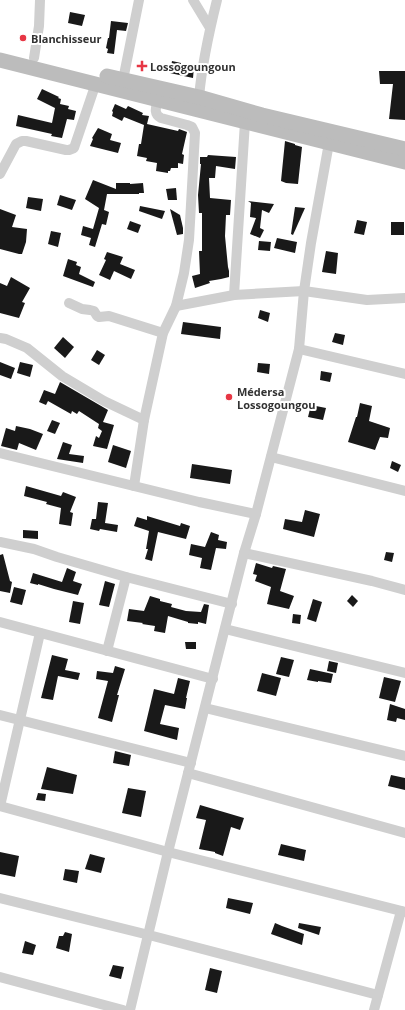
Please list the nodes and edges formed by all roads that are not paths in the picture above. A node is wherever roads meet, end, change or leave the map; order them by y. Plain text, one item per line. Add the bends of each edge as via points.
1 (40, 0) edge
2 (139, 0) edge
3 (193, 0) edge
4 (217, 0) edge
5 (210, 28) junction
6 (0, 50) edge
7 (34, 58) junction
8 (0, 60) edge
9 (96, 83) junction
10 (121, 84) junction
11 (199, 97) junction
12 (158, 100) junction
13 (249, 117) junction
14 (331, 137) junction
15 (405, 149) edge
16 (405, 162) edge
17 (0, 174) edge
18 (304, 291) junction
19 (234, 295) junction
20 (405, 298) edge
21 (69, 303) dead end
22 (176, 306) junction
23 (163, 333) junction
24 (0, 338) edge
25 (299, 348) junction
26 (405, 374) edge
27 (144, 420) junction
28 (0, 453) edge
29 (271, 457) junction
30 (134, 486) junction
31 (405, 491) edge
32 (256, 514) junction
33 (0, 542) edge
34 (244, 552) junction
35 (126, 577) junction
36 (405, 590) edge
37 (232, 604) junction
38 (0, 622) edge
39 (225, 629) junction
40 (40, 633) junction
41 (107, 651) junction
42 (405, 673) edge
43 (213, 679) junction
44 (205, 708) junction
45 (0, 715) edge
46 (20, 720) junction
47 (405, 756) edge
48 (190, 768) junction
49 (0, 806) edge
50 (405, 833) edge
51 (168, 852) junction
52 (0, 898) edge
53 (403, 911) edge
54 (149, 934) junction
55 (0, 977) edge
56 (378, 995) junction
57 (123, 1010) edge
58 (130, 1010) edge
59 (374, 1010) edge

1 - 7 street
2 - 10 street
3 - 5 street
4 - 5 street
5 - 11 street
6 - 7 main road
7 - 10 main road
8 - 9 main road
9 - 10 main road
9 - 17 street via 72,150 22,140 16,144
10 - 11 main road
10 - 12 main road
11 - 13 main road
12 - 13 main road
12 - 22 street via 155,111 158,116 192,127 195,133 189,240
13 - 14 main road
13 - 19 street
14 - 15 main road
14 - 16 main road
14 - 18 street
18 - 19 street
18 - 20 street via 367,300
18 - 25 street
19 - 22 street
21 - 23 street via 94,311 100,317 109,316
22 - 23 street
23 - 27 street
24 - 27 street via 27,348 62,376 104,401
25 - 26 street
25 - 29 street
27 - 30 street
28 - 30 street
29 - 31 street
29 - 32 street
30 - 32 street
32 - 34 street
33 - 35 street via 34,549
34 - 36 street
34 - 37 street
35 - 37 street
35 - 41 street
37 - 39 street
38 - 40 street
39 - 42 street
39 - 43 street
40 - 41 street
40 - 46 street
41 - 43 street
43 - 44 street
44 - 47 street
44 - 48 street
45 - 46 street
46 - 48 street
46 - 49 street
48 - 50 street
48 - 51 street
49 - 51 street
51 - 53 street
51 - 54 street
52 - 54 street
53 - 56 street
54 - 56 street
54 - 58 street
55 - 57 street
56 - 59 street

